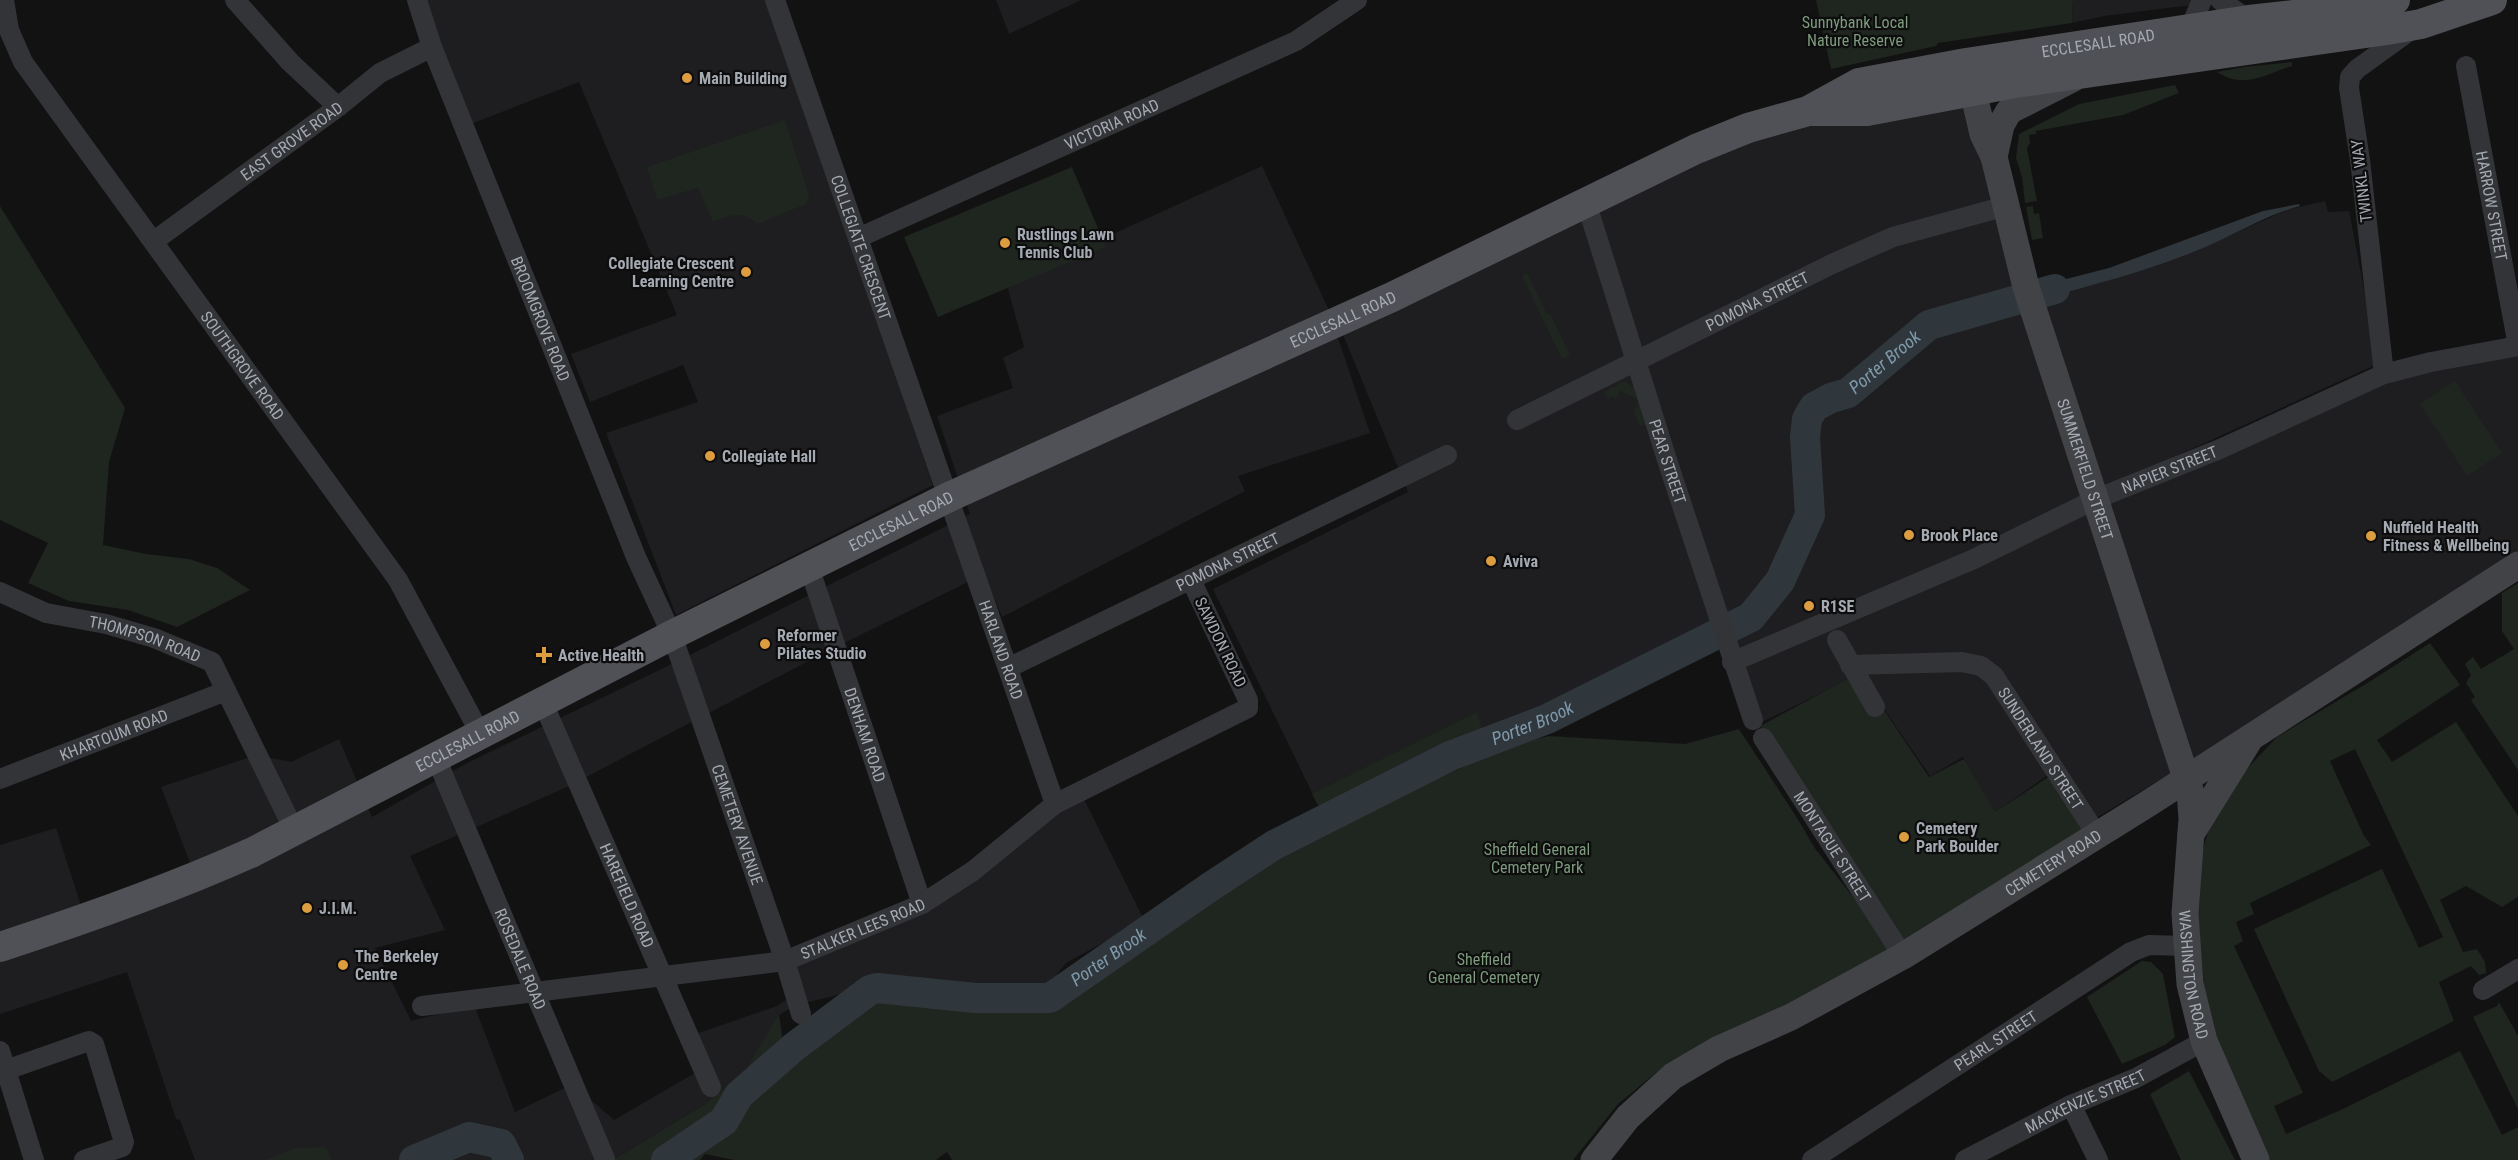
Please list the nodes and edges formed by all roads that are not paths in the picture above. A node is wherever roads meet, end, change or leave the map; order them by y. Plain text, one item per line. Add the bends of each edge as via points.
1 (4, 0) edge
2 (235, 0) edge
3 (417, 0) edge
4 (775, 0) edge
5 (1357, 0) edge
6 (2202, 0) edge
7 (2220, 0) edge
8 (2395, 0) edge
9 (2479, 5) edge
10 (2249, 20) junction
11 (2421, 24) junction
12 (2190, 28) junction
13 (432, 47) junction
14 (1987, 60) junction
15 (2466, 66) dead end
16 (2081, 74) junction
17 (1973, 91) junction
18 (338, 107) junction
19 (2013, 108) joint
20 (1808, 111) junction
21 (1994, 157) junction
22 (1586, 202) junction
23 (2006, 206) junction
24 (858, 238) junction
25 (154, 241) junction
26 (2518, 346) edge
27 (1635, 361) junction
28 (2384, 374) junction
29 (1517, 420) dead end
30 (1447, 455) dead end
31 (949, 496) junction
32 (2096, 499) junction
33 (2518, 565) edge
34 (809, 567) junction
35 (1191, 580) junction
36 (0, 592) edge
37 (672, 635) junction
38 (1837, 640) dead end
39 (1729, 652) junction
40 (1850, 665) junction
41 (1008, 668) junction
42 (226, 691) junction
43 (543, 703) junction
44 (1249, 704) joint
45 (1875, 707) dead end
46 (1753, 720) dead end
47 (481, 735) junction
48 (2252, 736) junction
49 (1762, 738) dead end
50 (436, 758) junction
51 (0, 778) edge
52 (2187, 778) junction
53 (1054, 804) junction
54 (295, 832) junction
55 (2097, 835) junction
56 (2190, 836) junction
57 (922, 904) junction
58 (2186, 946) junction
59 (0, 947) edge
60 (1903, 956) junction
61 (785, 961) junction
62 (2518, 969) edge
63 (662, 975) junction
64 (2483, 990) dead end
65 (534, 992) junction
66 (422, 1006) dead end
67 (801, 1014) dead end
68 (2204, 1041) junction
69 (0, 1051) edge
70 (6, 1070) junction
71 (711, 1087) dead end
72 (2071, 1105) junction
73 (605, 1159) edge
74 (34, 1160) edge
75 (84, 1160) edge
76 (1594, 1160) edge
77 (1812, 1160) edge
78 (1965, 1160) edge
79 (2098, 1160) edge
80 (2256, 1160) edge

1 - 25 street, SOUTHGROVE ROAD via 9,30 23,62
2 - 18 street via 290,62
3 - 13 street, BROOMGROVE ROAD
4 - 24 street, COLLEGIATE CRESCENT
5 - 24 street, VICTORIA ROAD via 1296,41
6 - 12 street
7 - 10 street
8 - 10 main road, ECCLESALL ROAD
9 - 11 main road, ECCLESALL ROAD
10 - 12 main road, ECCLESALL ROAD
11 - 16 main road, ECCLESALL ROAD
11 - 28 street, TWINKL WAY via 2398,37 2350,77
12 - 14 main road, ECCLESALL ROAD
13 - 18 street, EAST GROVE ROAD via 380,73
13 - 37 street, BROOMGROVE ROAD via 636,557
14 - 17 street via 1977,73
14 - 20 main road, ECCLESALL ROAD via 1859,83
15 - 26 street, HARROW STREET
16 - 17 main road, ECCLESALL ROAD
16 - 19 street, ECCLESALL ROAD
17 - 20 main road, ECCLESALL ROAD via 1867,111
17 - 21 street, SUMMERFIELD STREET via 1983,134
18 - 25 street, EAST GROVE ROAD
19 - 21 street, SUMMERFIELD STREET via 2001,125
20 - 22 main road, ECCLESALL ROAD via 1748,128 1696,149
21 - 23 street, SUMMERFIELD STREET
22 - 27 street, PEAR STREET
22 - 31 main road, ECCLESALL ROAD via 1349,317
23 - 27 street, POMONA STREET via 1893,237
23 - 32 street, SUMMERFIELD STREET via 2029,297
24 - 31 street, COLLEGIATE CRESCENT
25 - 47 street, SOUTHGROVE ROAD via 398,580
26 - 28 street, NAPIER STREET
27 - 29 street, POMONA STREET
27 - 39 street, PEAR STREET
28 - 32 street, NAPIER STREET via 2220,449
30 - 35 street, POMONA STREET
31 - 34 main road, ECCLESALL ROAD
31 - 41 street, HARLAND ROAD
32 - 39 street, NAPIER STREET via 1974,559
32 - 52 street, SUMMERFIELD STREET
33 - 48 street, CEMETERY ROAD
34 - 37 main road, ECCLESALL ROAD
34 - 57 street, DENHAM ROAD
35 - 41 street, POMONA STREET
35 - 44 street, SAWDON ROAD
36 - 42 street, THOMPSON ROAD via 46,613 106,624 190,651 212,662
37 - 43 main road, ECCLESALL ROAD
37 - 61 street, CEMETERY AVENUE
38 - 40 street
39 - 46 street, PEAR STREET
40 - 45 street
40 - 55 street, SUNDERLAND STREET via 1962,662 1981,666 1994,676
41 - 53 street, HARLAND ROAD
42 - 51 street, KHARTOUM ROAD
42 - 54 street, THOMPSON ROAD
43 - 47 main road, ECCLESALL ROAD
43 - 63 street, HAREFIELD ROAD
44 - 53 street, STALKER LEES ROAD via 1248,708
47 - 50 main road, ECCLESALL ROAD
48 - 52 street, CEMETERY ROAD
48 - 56 street
49 - 60 street, MONTAGUE STREET
50 - 54 main road, ECCLESALL ROAD
50 - 65 street, ROSEDALE ROAD
52 - 55 street, CEMETERY ROAD
52 - 56 street, WASHINGTON ROAD via 2192,801
53 - 57 street, STALKER LEES ROAD via 973,871
54 - 59 main road, ECCLESALL ROAD via 185,883
55 - 60 street, CEMETERY ROAD
56 - 58 street, WASHINGTON ROAD
57 - 61 street, STALKER LEES ROAD
58 - 68 street, WASHINGTON ROAD via 2190,984
58 - 77 street, PEARL STREET via 2149,945 2131,952
60 - 76 street, CEMETERY ROAD via 1673,1076 1628,1117
61 - 63 street, STALKER LEES ROAD
61 - 67 street, CEMETERY AVENUE
62 - 64 street
63 - 65 street, STALKER LEES ROAD
63 - 71 street, HAREFIELD ROAD
65 - 66 street, STALKER LEES ROAD
65 - 73 street, ROSEDALE ROAD
68 - 72 street, MACKENZIE STREET via 2136,1078
68 - 80 street, WASHINGTON ROAD
69 - 70 street
70 - 74 street
70 - 75 street via 89,1041 94,1044 124,1142 122,1147
72 - 78 street, MACKENZIE STREET
72 - 79 street

